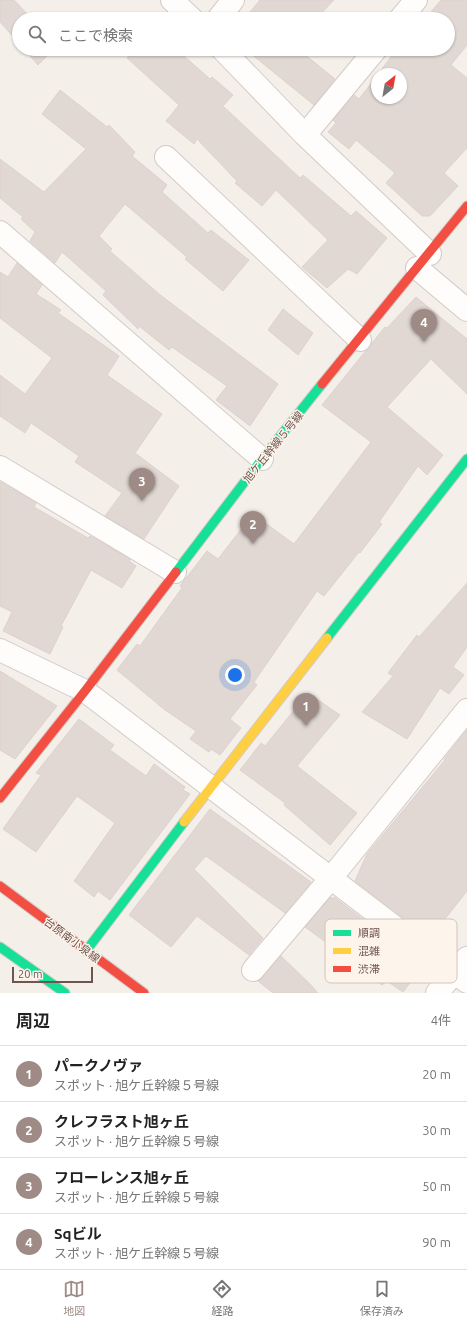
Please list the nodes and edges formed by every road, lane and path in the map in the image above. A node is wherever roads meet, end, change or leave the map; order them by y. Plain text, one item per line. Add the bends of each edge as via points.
1 (172, 0) edge
2 (233, 0) edge
3 (416, 0) edge
4 (185, 12) edge
5 (224, 12) edge
6 (406, 12) edge
7 (229, 56) edge
8 (370, 56) edge
9 (305, 135) junction
10 (166, 157) dead end
11 (467, 206) edge
12 (0, 232) edge
13 (423, 261) junction
14 (467, 310) edge
15 (360, 340) junction
16 (262, 459) junction
17 (467, 459) edge
18 (0, 467) edge
19 (175, 572) junction
20 (0, 650) edge
21 (84, 691) junction
22 (467, 710) edge
23 (211, 787) junction
24 (0, 798) edge
25 (331, 878) junction
26 (0, 886) edge
27 (389, 919) edge
28 (0, 947) edge
29 (86, 951) junction
30 (253, 970) dead end
31 (449, 983) edge
32 (65, 993) edge
33 (144, 993) edge
34 (437, 993) edge

1 - 4 street
2 - 5 street
3 - 6 street
7 - 9 street
8 - 9 street
9 - 13 street
10 - 15 street
11 - 13 street, 旭ケ丘幹線５号線
12 - 16 street
13 - 14 street
13 - 15 street, 旭ケ丘幹線５号線
15 - 16 street, 旭ケ丘幹線５号線
16 - 19 street, 旭ケ丘幹線５号線
17 - 23 street
18 - 19 street
19 - 21 street, 旭ケ丘幹線５号線
20 - 21 street
21 - 23 street
21 - 24 street, 旭ケ丘幹線５号線
22 - 25 street
23 - 25 street
23 - 29 street
25 - 27 street
25 - 30 street
26 - 29 street, 台原南小泉線
28 - 32 street
29 - 33 street, 台原南小泉線
31 - 34 street

